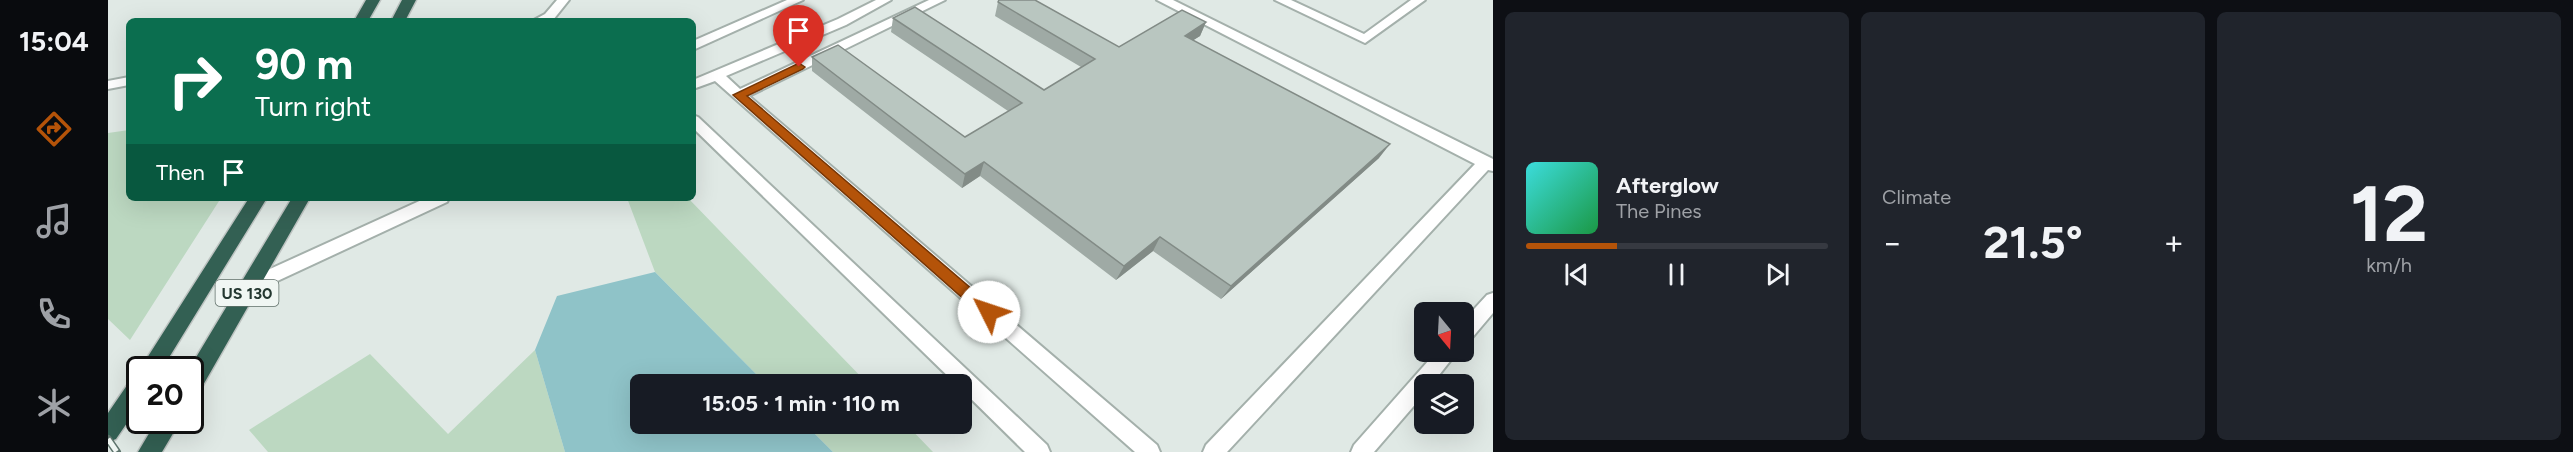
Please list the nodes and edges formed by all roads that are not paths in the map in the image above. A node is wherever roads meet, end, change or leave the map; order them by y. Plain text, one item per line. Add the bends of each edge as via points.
1 (373, 0) edge
2 (409, 0) edge
3 (563, 0) edge
4 (797, 0) edge
5 (885, 0) edge
6 (939, 0) edge
7 (1162, 0) edge
8 (1281, 0) edge
9 (1419, 0) edge
10 (363, 18) edge
11 (400, 18) edge
12 (546, 18) edge
13 (696, 45) edge
14 (716, 75) junction
15 (126, 82) edge
16 (696, 84) edge
17 (108, 85) edge
18 (739, 95) junction
19 (696, 123) edge
20 (1490, 164) edge
21 (256, 201) edge
22 (299, 201) edge
23 (434, 201) edge
24 (252, 285) junction
25 (1493, 300) edge
26 (1474, 322) edge
27 (159, 356) edge
28 (1439, 362) edge
29 (204, 364) edge
30 (126, 405) edge
31 (108, 432) edge
32 (161, 434) edge
33 (149, 452) edge
34 (1040, 452) edge
35 (1150, 452) edge
36 (1213, 452) edge
37 (1361, 452) edge

1 - 10 highway
2 - 11 highway
3 - 12 lane
4 - 13 lane
5 - 14 lane
6 - 18 lane
7 - 20 lane
8 - 9 lane via 1365,39
14 - 16 lane
14 - 18 lane
15 - 17 lane
18 - 35 lane
19 - 34 lane
20 - 36 lane
21 - 27 highway, US 130
22 - 24 highway, US 130
23 - 24 lane
24 - 29 highway, US 130
25 - 26 lane
28 - 37 lane
30 - 31 highway
32 - 33 highway

